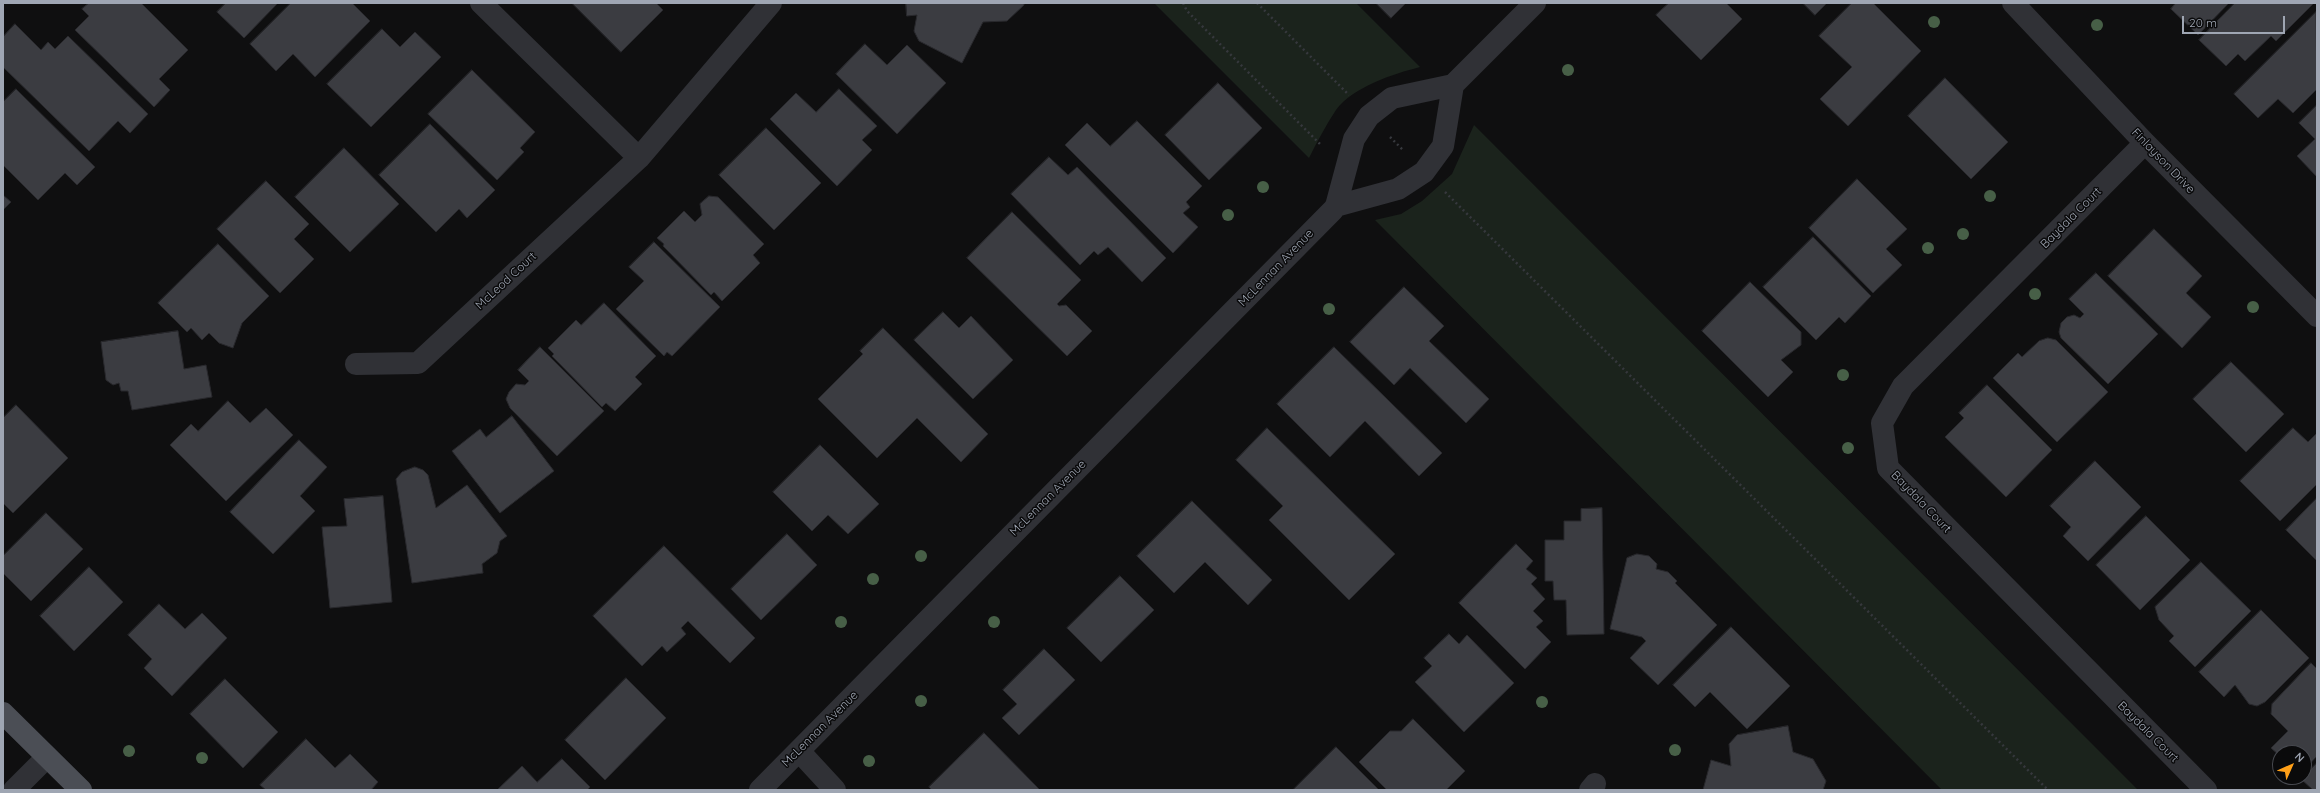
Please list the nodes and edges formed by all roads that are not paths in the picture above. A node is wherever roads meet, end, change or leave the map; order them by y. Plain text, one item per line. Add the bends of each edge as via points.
1 (481, 3) edge
2 (771, 3) edge
3 (1535, 3) edge
4 (2013, 3) edge
5 (1453, 85) junction
6 (2145, 143) junction
7 (639, 158) junction
8 (1336, 206) junction
9 (2317, 316) edge
10 (356, 364) dead end
11 (3, 713) edge
12 (799, 751) junction
13 (47, 757) junction
14 (14, 790) edge
15 (81, 790) edge
16 (760, 790) edge
17 (835, 790) edge
18 (2206, 790) edge

1 - 7 street
2 - 7 street, McLeod Court
3 - 5 street
4 - 6 street, Finlayson Drive
5 - 8 street, McLennan Avenue via 1392,98 1369,116 1354,139
5 - 8 street via 1443,146 1424,172 1398,189
6 - 9 street, Finlayson Drive
6 - 18 street, Baydala Court via 1903,386 1882,423 1888,468
7 - 10 street, McLeod Court via 418,363
8 - 12 street, McLennan Avenue
11 - 13 main road
12 - 16 street, McLennan Avenue
12 - 17 street
13 - 14 street
13 - 15 main road

